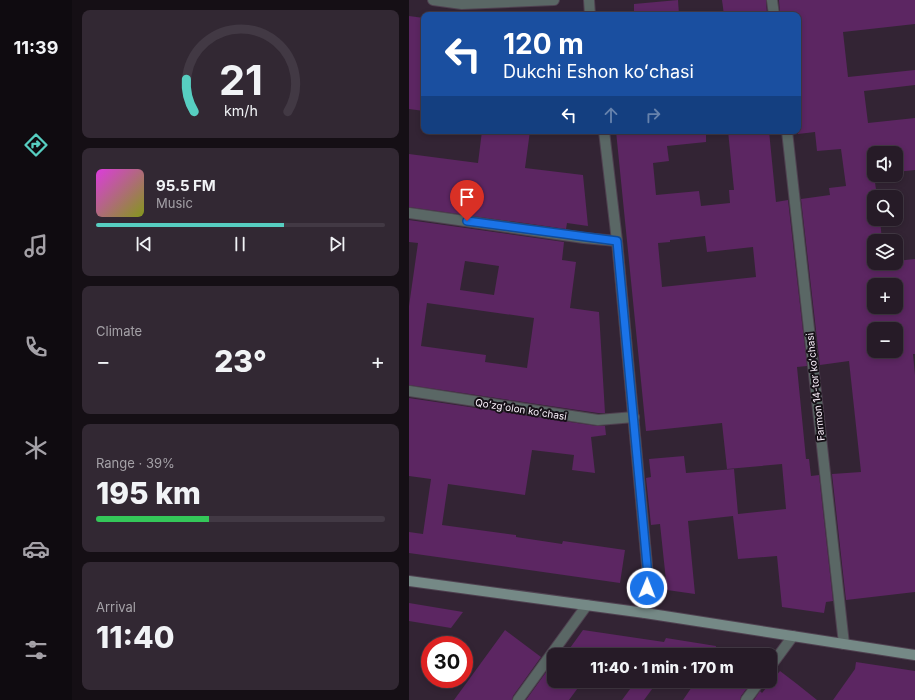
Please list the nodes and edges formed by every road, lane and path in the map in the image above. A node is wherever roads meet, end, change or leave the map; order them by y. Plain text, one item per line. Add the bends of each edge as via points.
1 (433, 0) edge
2 (554, 0) edge
3 (589, 0) edge
4 (772, 0) edge
5 (590, 12) edge
6 (774, 12) edge
7 (604, 134) edge
8 (787, 134) edge
9 (409, 213) edge
10 (617, 241) junction
11 (409, 391) edge
12 (634, 417) junction
13 (409, 581) edge
14 (587, 606) junction
15 (645, 613) junction
16 (793, 636) junction
17 (844, 644) junction
18 (915, 655) edge
19 (777, 658) edge
20 (755, 688) edge
21 (518, 700) edge
22 (746, 700) edge

1 - 2 street via 462,4
3 - 5 street
4 - 6 street
7 - 10 street
8 - 17 street, Farmon 14-tor koʻchasi
9 - 10 street
10 - 12 street
11 - 12 street, Qoʻzgʻolon koʻchasi via 598,420
12 - 15 street via 648,576
13 - 14 street
14 - 15 street
14 - 21 street
15 - 16 street
16 - 17 street
16 - 19 street
17 - 18 street
20 - 22 street

